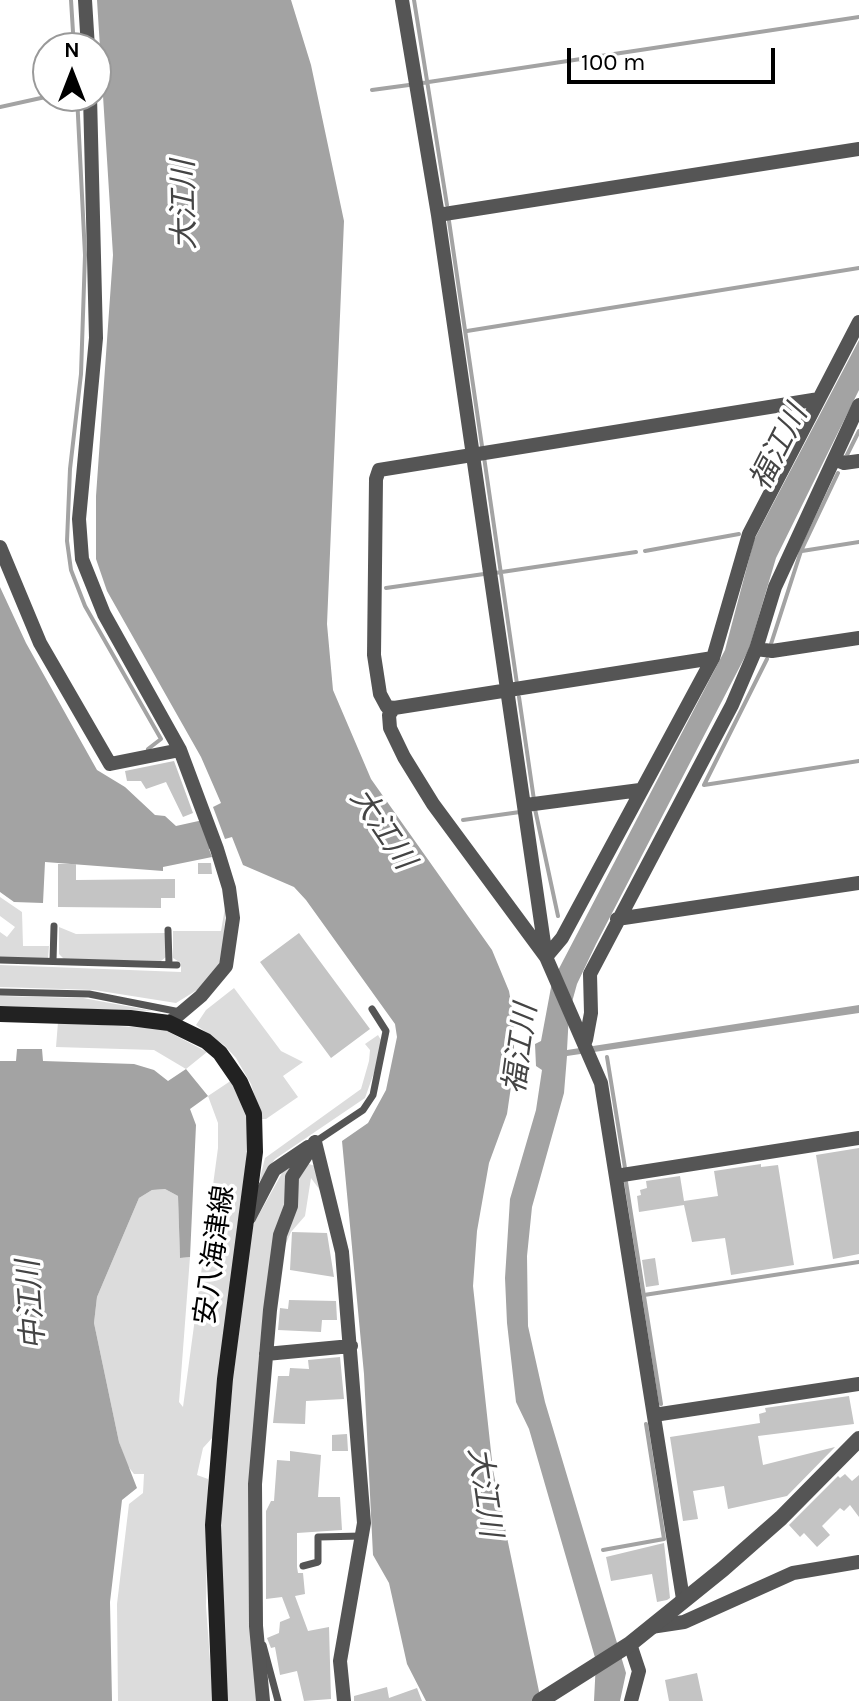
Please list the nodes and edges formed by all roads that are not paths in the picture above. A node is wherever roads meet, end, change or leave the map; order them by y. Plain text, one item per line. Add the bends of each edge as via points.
1 (85, 0) edge
2 (402, 0) edge
3 (87, 32) edge
4 (90, 112) edge
5 (859, 149) edge
6 (438, 215) junction
7 (859, 322) edge
8 (819, 399) junction
9 (859, 405) edge
10 (471, 454) junction
11 (834, 459) junction
12 (859, 461) edge
13 (0, 547) edge
14 (859, 638) edge
15 (756, 649) junction
16 (713, 658) junction
17 (509, 692) junction
18 (394, 708) junction
19 (180, 750) junction
20 (640, 790) junction
21 (532, 805) junction
22 (859, 883) edge
23 (617, 919) junction
24 (54, 926) dead end
25 (168, 930) dead end
26 (0, 960) edge
27 (53, 961) junction
28 (548, 963) junction
29 (0, 992) edge
30 (372, 1009) dead end
31 (0, 1014) edge
32 (176, 1017) junction
33 (588, 1048) junction
34 (859, 1138) edge
35 (315, 1142) junction
36 (616, 1176) junction
37 (245, 1226) junction
38 (351, 1346) junction
39 (266, 1354) junction
40 (859, 1384) edge
41 (654, 1415) junction
42 (859, 1439) edge
43 (362, 1536) junction
44 (859, 1562) edge
45 (303, 1566) dead end
46 (683, 1599) junction
47 (256, 1626) junction
48 (649, 1628) junction
49 (630, 1644) junction
50 (542, 1699) edge
51 (220, 1701) edge
52 (263, 1701) edge
53 (278, 1701) edge
54 (344, 1701) edge
55 (631, 1701) edge

1 - 3 street
2 - 6 street
4 - 19 street via 96,338 79,519 82,559 104,614
5 - 6 street
6 - 10 street
7 - 8 street
8 - 10 street
8 - 16 street via 749,534
9 - 11 street
10 - 17 street
10 - 18 street via 387,466 376,479 374,655 380,694 387,707
11 - 12 street
11 - 15 street via 775,587
13 - 19 street via 40,643 102,755 118,765
14 - 15 street
15 - 23 street via 732,705
16 - 17 street
16 - 20 street
17 - 18 street
17 - 21 street
18 - 28 street via 390,728 404,757
19 - 32 street via 217,849 233,918 226,966
20 - 21 street
20 - 28 street
21 - 28 street
22 - 23 street
23 - 33 street via 590,974
24 - 27 lane
25 - 27 lane via 173,964
26 - 27 lane
28 - 33 street
29 - 32 lane via 89,994
30 - 35 lane via 386,1031 373,1095 363,1110
31 - 32 main road, 安八海津線
32 - 37 main road, 安八海津線 via 220,1053 248,1096 256,1132
33 - 36 street via 601,1083
34 - 36 street
35 - 37 street via 274,1170
35 - 38 street via 342,1252
35 - 39 street via 292,1177
36 - 41 street
37 - 51 main road, 安八海津線 via 213,1525
38 - 39 street
38 - 43 street
39 - 47 street via 255,1484
40 - 41 street
41 - 46 street
42 - 46 street via 781,1518
43 - 45 lane via 318,1537 318,1562
43 - 54 street via 340,1661
44 - 48 street via 793,1573 684,1622
46 - 48 street
47 - 52 street
47 - 53 lane
48 - 49 street
49 - 50 street
49 - 55 street via 639,1671

